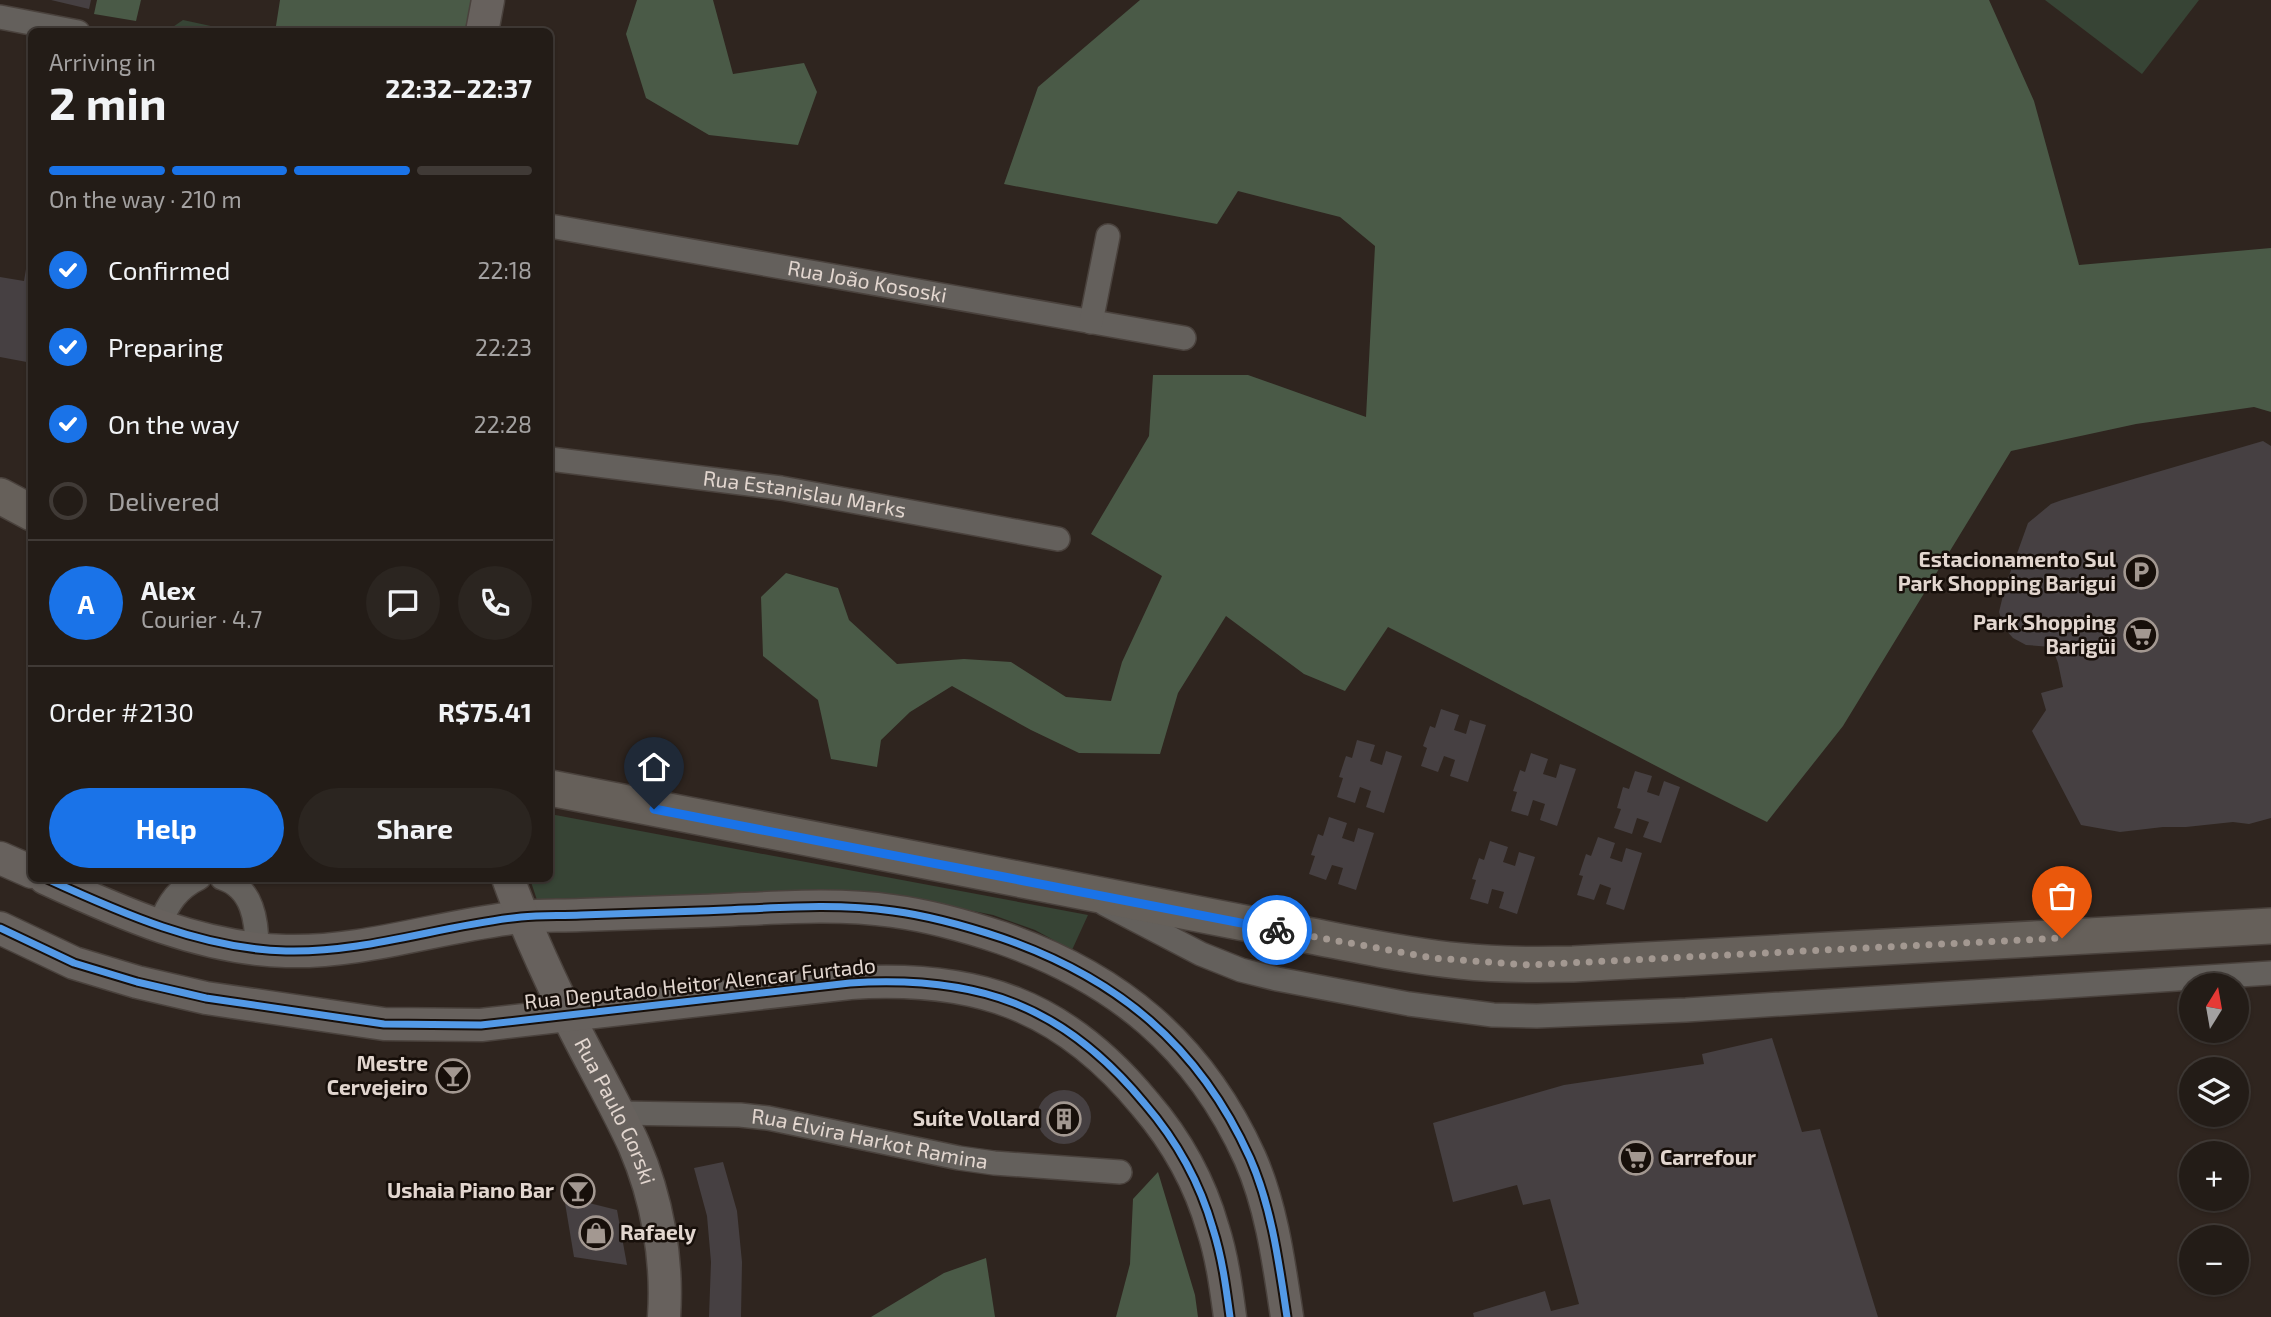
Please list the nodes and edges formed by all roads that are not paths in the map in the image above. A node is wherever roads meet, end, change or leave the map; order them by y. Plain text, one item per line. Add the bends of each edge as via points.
1 (488, 0) edge
2 (0, 17) edge
3 (57, 28) edge
4 (483, 28) edge
5 (553, 227) edge
6 (1108, 236) dead end
7 (1091, 322) junction
8 (1184, 338) dead end
9 (553, 459) edge
10 (0, 496) edge
11 (28, 511) edge
12 (1058, 539) dead end
13 (553, 789) edge
14 (0, 858) edge
15 (28, 870) edge
16 (54, 882) edge
17 (192, 882) edge
18 (229, 882) edge
19 (510, 882) edge
20 (1082, 892) junction
21 (525, 922) junction
22 (160, 925) junction
23 (2271, 926) edge
24 (0, 928) edge
25 (257, 949) junction
26 (2271, 973) edge
27 (567, 1013) junction
28 (618, 1113) junction
29 (1120, 1172) dead end
30 (664, 1317) edge
31 (1230, 1317) edge
32 (1287, 1317) edge

1 - 4 street
2 - 3 street
5 - 7 street, Rua João Kososki
6 - 7 street
7 - 8 street, Rua João Kososki
9 - 12 street, Rua Estanislau Marks via 781,488
10 - 11 main road
13 - 20 main road
14 - 15 street
16 - 22 street
17 - 22 street via 172,899
18 - 25 street via 241,889 251,906
19 - 21 street, Rua Paulo Gorski
20 - 23 main road via 1403,953 1529,965
20 - 26 street via 1157,933 1241,970 1409,1004 1493,1015 1686,1010
21 - 25 street via 341,949
21 - 27 street, Rua Paulo Gorski
21 - 32 street via 821,907 893,911 977,930 1091,977 1162,1031 1200,1072 1228,1114 1267,1205
22 - 25 street
24 - 27 street, Rua Deputado Heitor Alencar Furtado via 106,974 240,1004 417,1026 481,1026
27 - 28 street, Rua Paulo Gorski
27 - 31 street, Rua Deputado Heitor Alencar Furtado via 886,981 926,982 1014,1002 1058,1024 1095,1050 1126,1080 1176,1145 1213,1228
28 - 29 street, Rua Elvira Harkot Ramina via 768,1118 959,1158
28 - 30 street, Rua Paulo Gorski via 654,1203 664,1264

